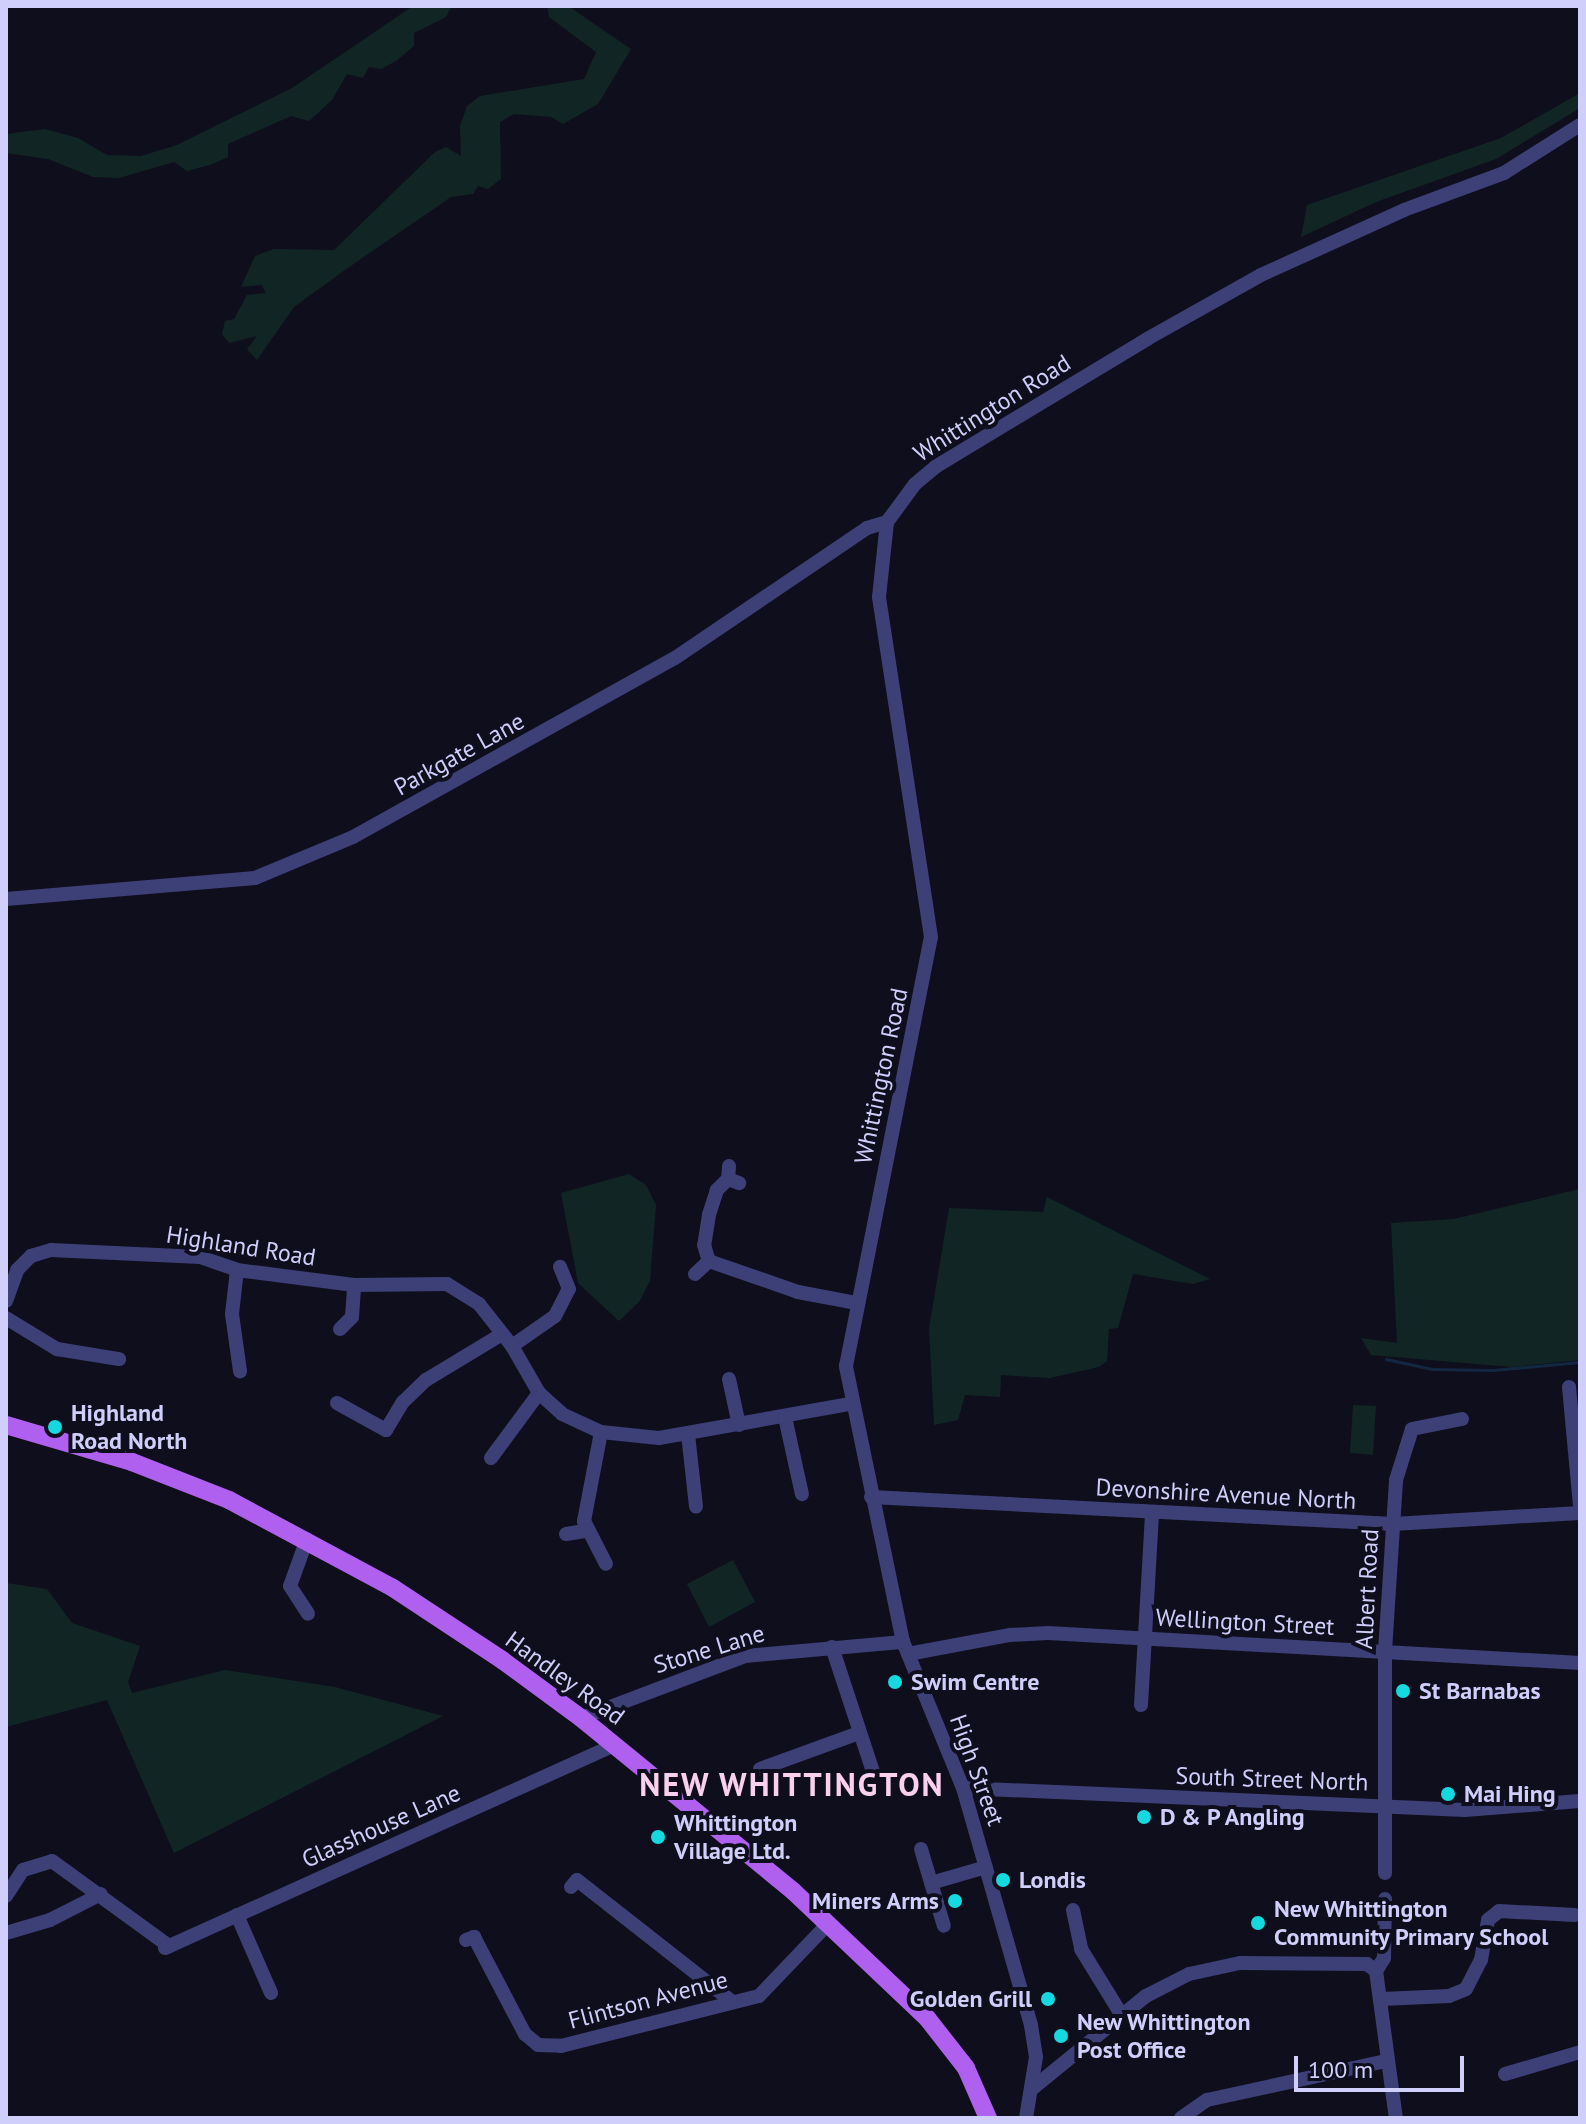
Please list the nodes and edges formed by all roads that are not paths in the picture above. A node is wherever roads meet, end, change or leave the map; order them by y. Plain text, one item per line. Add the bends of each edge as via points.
1 (1580, 125) edge
2 (887, 522) junction
3 (6, 899) edge
4 (732, 1176) dead end
5 (868, 1250) joint
6 (709, 1261) junction
7 (12, 1267) edge
8 (560, 1267) dead end
9 (237, 1270) junction
10 (695, 1274) dead end
11 (354, 1285) junction
12 (6, 1301) edge
13 (857, 1303) junction
14 (6, 1318) edge
15 (340, 1329) dead end
16 (502, 1334) junction
17 (512, 1346) junction
18 (119, 1359) dead end
19 (240, 1371) dead end
20 (729, 1379) dead end
21 (1569, 1387) dead end
22 (539, 1393) junction
23 (337, 1403) dead end
24 (850, 1404) junction
25 (785, 1417) junction
26 (1462, 1419) dead end
27 (6, 1425) edge
28 (739, 1425) junction
29 (601, 1432) junction
30 (688, 1434) junction
31 (491, 1458) dead end
32 (802, 1494) dead end
33 (871, 1497) junction
34 (1580, 1505) edge
35 (696, 1507) dead end
36 (1580, 1513) edge
37 (1152, 1514) junction
38 (1393, 1524) junction
39 (585, 1531) junction
40 (566, 1534) dead end
41 (307, 1539) junction
42 (606, 1564) dead end
43 (308, 1614) dead end
44 (1145, 1638) junction
45 (832, 1647) junction
46 (906, 1648) junction
47 (1385, 1651) junction
48 (1580, 1663) edge
49 (1141, 1705) dead end
50 (581, 1718) junction
51 (859, 1733) junction
52 (615, 1745) junction
53 (760, 1769) dead end
54 (873, 1772) dead end
55 (963, 1788) junction
56 (1580, 1801) edge
57 (1382, 1805) junction
58 (921, 1849) dead end
59 (986, 1867) junction
60 (1385, 1873) dead end
61 (931, 1883) junction
62 (571, 1887) dead end
63 (101, 1894) junction
64 (6, 1896) edge
65 (1385, 1899) dead end
66 (1073, 1910) dead end
67 (237, 1915) junction
68 (1575, 1915) dead end
69 (826, 1926) junction
70 (944, 1926) dead end
71 (6, 1933) edge
72 (466, 1940) dead end
73 (1376, 1971) junction
74 (271, 1993) dead end
75 (1382, 1999) junction
76 (730, 2000) junction
77 (1121, 2014) junction
78 (1580, 2052) edge
79 (1386, 2061) junction
80 (1505, 2074) dead end
81 (1033, 2088) junction
82 (988, 2118) edge
83 (1026, 2118) edge
84 (1181, 2118) edge
85 (1396, 2118) edge

1 - 2 street, Whittington Road via 1504,173 1404,210 1261,275 1147,339 935,467
2 - 3 street, Parkgate Lane via 867,528 675,658 341,842 255,878
2 - 5 street, Whittington Road via 879,597 931,937
4 - 6 street via 717,1190 709,1215 704,1245
5 - 13 street, High Street
6 - 10 street
6 - 13 street via 721,1270 758,1274 798,1292
7 - 9 street, Highland Road via 51,1250 188,1255
7 - 12 street, Highland Road
8 - 17 street via 569,1289 555,1316
9 - 11 street, Highland Road
9 - 19 street via 232,1314
11 - 15 street via 352,1317
11 - 16 street, Highland Road via 447,1284 479,1304
13 - 24 street, High Street via 846,1366
14 - 18 street via 57,1349
16 - 17 street, Highland Road
16 - 23 street via 426,1380 403,1402 386,1430
17 - 22 street, Highland Road
20 - 28 street
21 - 34 street
22 - 29 street, Highland Road via 562,1414
22 - 31 street
24 - 25 street, Highland Road
24 - 33 street, High Street
25 - 28 street, Highland Road
25 - 32 street
26 - 38 street, Albert Road via 1412,1429 1400,1453
27 - 41 main road, Handley Road via 132,1462
28 - 30 street, Highland Road
29 - 30 street, Highland Road via 645,1438
29 - 39 street via 591,1467
30 - 35 street
33 - 37 street, Devonshire Avenue North
33 - 46 street, High Street
36 - 38 street, Devonshire Avenue North
37 - 38 street, Devonshire Avenue North
37 - 44 street
38 - 47 street, Albert Road
39 - 40 street
39 - 42 street
41 - 43 street via 290,1586
41 - 50 main road, Handley Road via 393,1588
44 - 46 street, Wellington Street via 1010,1635
44 - 47 street, Wellington Street
44 - 49 street
45 - 46 street, Stone Lane
45 - 50 street, Stone Lane via 745,1656
45 - 51 street
46 - 55 street, High Street
47 - 48 street, Wellington Street
47 - 57 street, Albert Road
50 - 52 main road, Handley Road
51 - 53 street
51 - 54 street
52 - 67 street, Glasshouse Lane
52 - 69 main road, Handley Road via 793,1891
55 - 57 street, South Street North
55 - 59 street, High Street
56 - 57 street, South Street North via 1465,1810
57 - 60 street, Albert Road
58 - 61 street
59 - 61 street
59 - 81 street, High Street via 1031,2025
61 - 70 street
62 - 76 street via 577,1880
63 - 64 street via 62,1865 41,1860 15,1877
63 - 67 street, Glasshouse Lane via 167,1947
63 - 71 street via 50,1920
65 - 73 street via 1384,1958
66 - 77 street via 1081,1949
67 - 74 street
68 - 75 street via 1499,1911 1488,1920 1481,1960 1466,1989 1449,1996
69 - 76 street, Flintson Avenue via 759,1996
69 - 82 main road, Handley Road via 927,2018 966,2068
72 - 76 street, Flintson Avenue via 474,1937 525,2034 538,2045 561,2046
73 - 75 street
73 - 77 street via 1357,1964 1219,1966 1167,1982
75 - 79 street
77 - 81 street
78 - 80 street
79 - 84 street via 1207,2100
79 - 85 street
81 - 83 street, High Street

